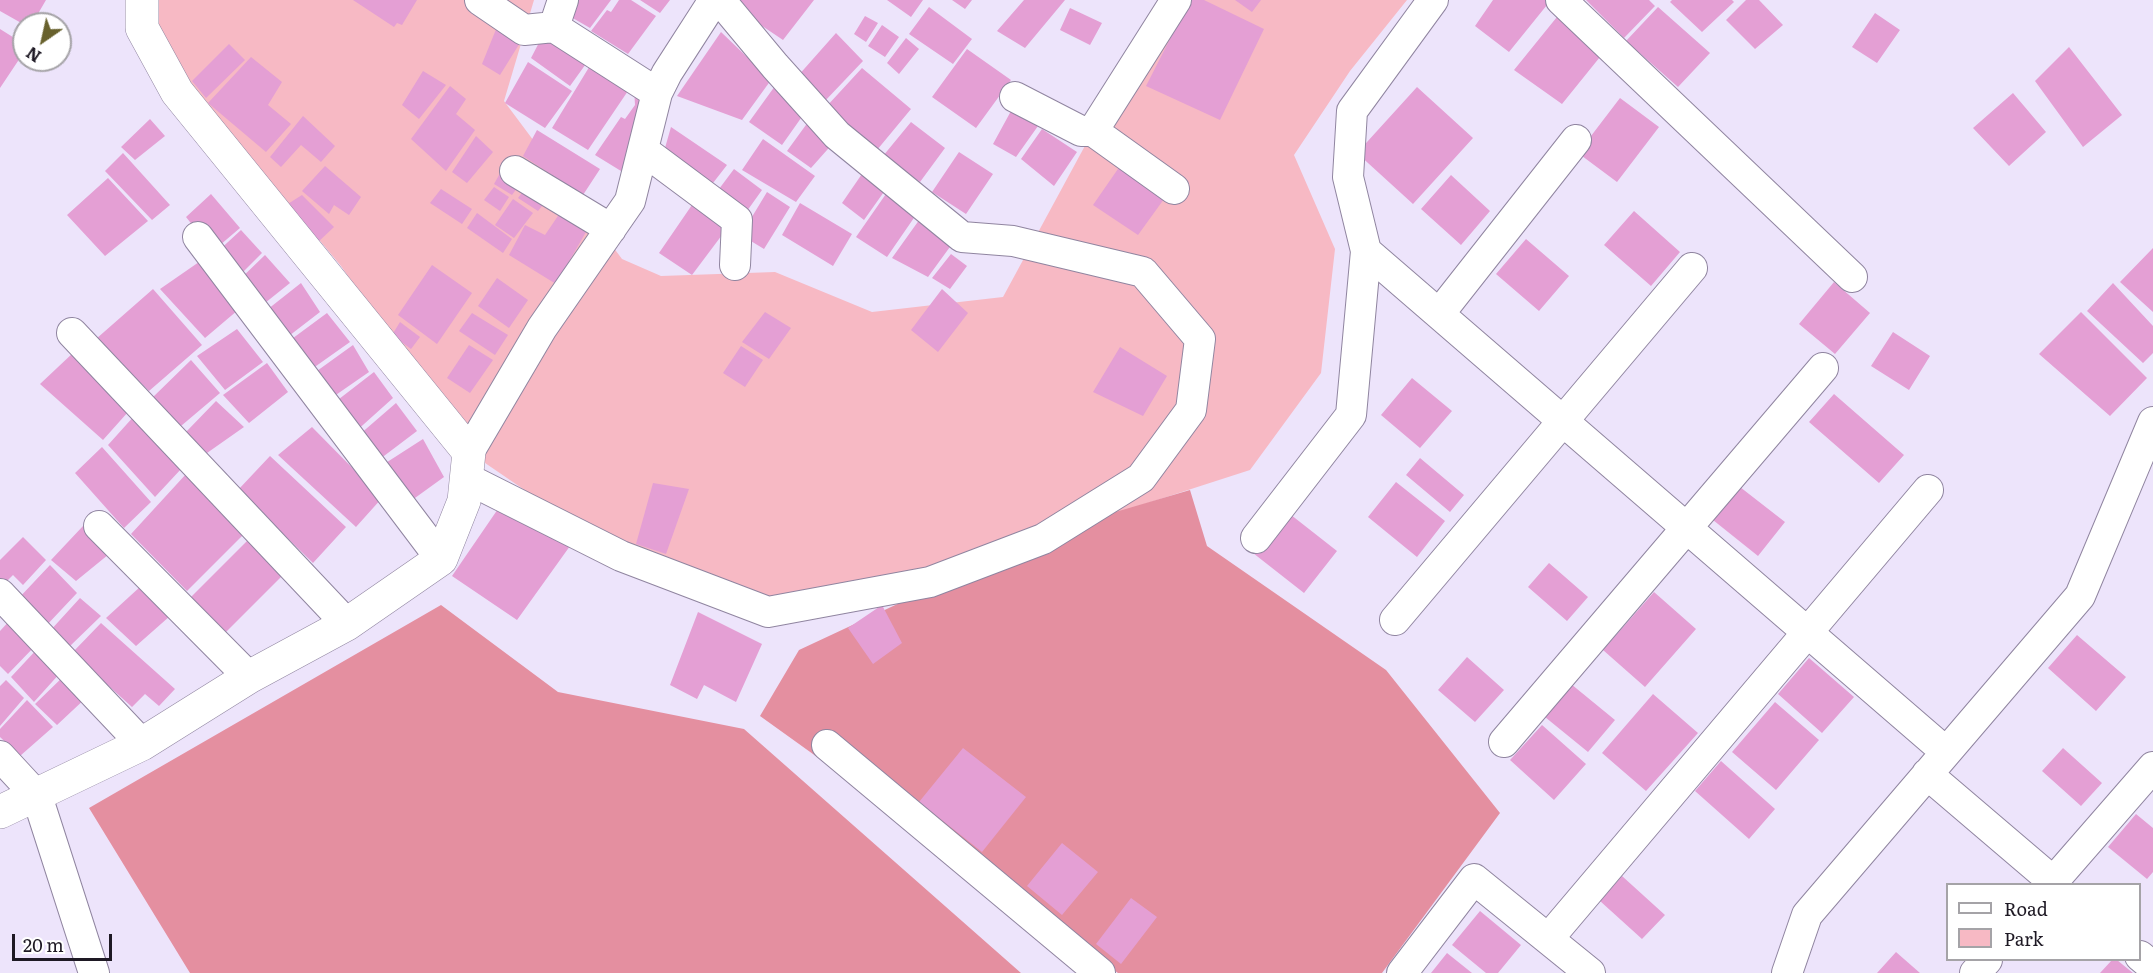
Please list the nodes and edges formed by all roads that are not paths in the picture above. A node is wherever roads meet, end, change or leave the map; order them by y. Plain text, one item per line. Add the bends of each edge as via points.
1 (142, 0) edge
2 (480, 0) edge
3 (714, 0) edge
4 (720, 0) edge
5 (1176, 0) edge
6 (1432, 0) edge
7 (1562, 0) edge
8 (558, 13) edge
9 (657, 93) junction
10 (1016, 98) dead end
11 (1093, 131) junction
12 (1576, 140) dead end
13 (643, 150) junction
14 (515, 171) dead end
15 (1174, 189) dead end
16 (611, 229) junction
17 (198, 237) dead end
18 (1366, 251) junction
19 (735, 265) dead end
20 (1692, 268) dead end
21 (1852, 277) dead end
22 (1439, 314) junction
23 (72, 333) dead end
24 (1823, 368) dead end
25 (1563, 421) junction
26 (2153, 422) edge
27 (467, 465) junction
28 (1928, 490) dead end
29 (99, 526) dead end
30 (1686, 528) junction
31 (1256, 538) dead end
32 (441, 560) junction
33 (0, 594) edge
34 (1395, 620) dead end
35 (347, 624) junction
36 (1807, 633) junction
37 (249, 677) junction
38 (1504, 742) dead end
39 (142, 744) junction
40 (828, 745) dead end
41 (0, 756) edge
42 (1936, 763) junction
43 (2153, 767) edge
44 (37, 796) junction
45 (0, 813) edge
46 (2053, 883) edge
47 (2055, 883) edge
48 (1548, 939) junction
49 (2141, 958) edge
50 (1986, 961) edge
51 (2153, 967) edge
52 (94, 973) edge
53 (1100, 973) edge
54 (1402, 973) edge
55 (1590, 973) edge
56 (1787, 973) edge
57 (1975, 973) edge

1 - 27 street via 142,28 177,92
2 - 8 street via 524,30
3 - 9 street
4 - 27 street via 837,135 962,237 1013,241 1143,272 1200,339 1191,410 1141,478 1043,539 930,582 768,612 621,556
5 - 11 street
6 - 18 street via 1352,111 1348,177
7 - 21 street
8 - 9 street
9 - 13 street
10 - 11 street via 1081,131
11 - 15 street
12 - 22 street
13 - 16 street via 630,201
13 - 19 street via 736,220
14 - 16 street
16 - 27 street via 542,328
17 - 32 street
18 - 22 street
18 - 31 street via 1351,415
20 - 25 street
22 - 25 street
23 - 35 street
24 - 30 street
25 - 30 street
25 - 34 street
26 - 42 street via 2080,596
27 - 32 street via 464,501
28 - 36 street
29 - 37 street
30 - 36 street
30 - 38 street
32 - 35 street
33 - 39 street
35 - 37 street
36 - 42 street
36 - 48 street
37 - 39 street
39 - 44 street
40 - 53 street
41 - 44 street
42 - 46 street
42 - 56 street via 1807,915
43 - 47 street
44 - 45 street
44 - 52 street
48 - 54 street via 1474,879
48 - 55 street
49 - 51 street
50 - 57 street

